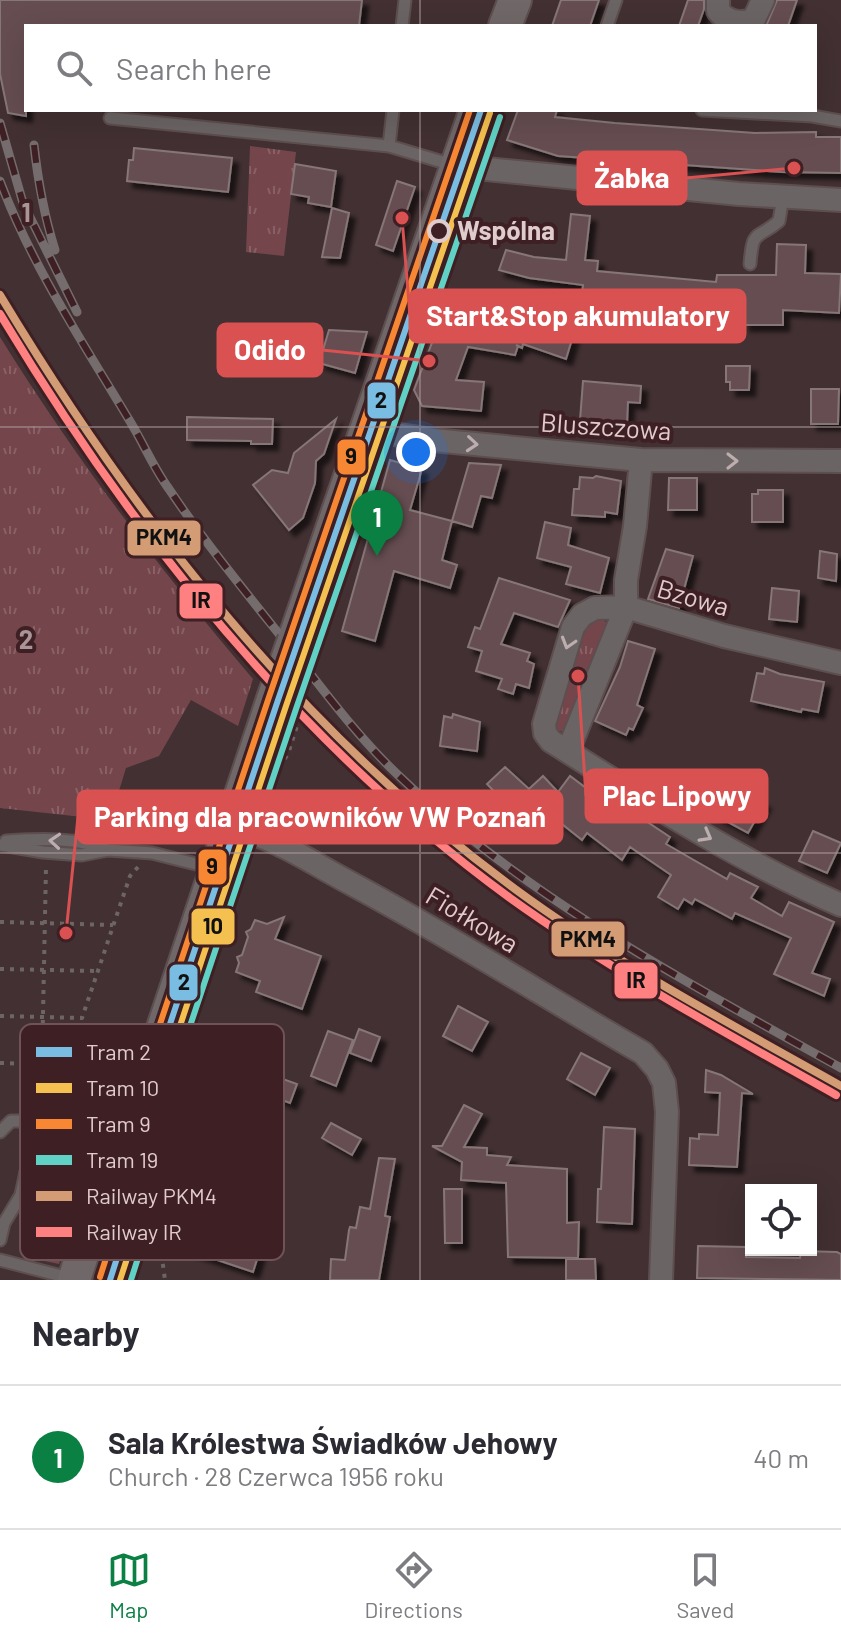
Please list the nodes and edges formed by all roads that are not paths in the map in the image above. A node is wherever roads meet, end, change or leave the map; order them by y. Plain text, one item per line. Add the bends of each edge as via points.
1 (405, 0) edge
2 (515, 0) edge
3 (616, 0) edge
4 (718, 0) edge
5 (763, 0) edge
6 (402, 24) edge
7 (506, 24) edge
8 (608, 24) edge
9 (393, 112) edge
10 (475, 112) edge
11 (739, 112) edge
12 (110, 118) dead end
13 (841, 121) edge
14 (389, 146) junction
15 (456, 166) junction
16 (783, 197) junction
17 (841, 200) edge
18 (750, 264) dead end
19 (367, 430) junction
20 (641, 460) junction
21 (841, 461) edge
22 (626, 607) junction
23 (841, 663) edge
24 (568, 751) junction
25 (231, 827) junction
26 (0, 843) edge
27 (108, 850) junction
28 (217, 869) junction
29 (841, 905) edge
30 (165, 1024) edge
31 (20, 1121) edge
32 (0, 1132) edge
33 (20, 1196) edge
34 (2, 1221) edge
35 (0, 1240) edge
36 (0, 1260) edge
37 (80, 1260) edge
38 (74, 1280) edge
39 (661, 1280) edge

1 - 6 lane
2 - 7 street
3 - 8 lane
4 - 5 street via 722,17 739,23 754,19
9 - 14 lane
10 - 15 street
11 - 13 lane
12 - 14 lane
14 - 15 lane
15 - 16 street
15 - 19 street
16 - 17 street
16 - 18 lane via 779,221 751,241
19 -> 20 street, Bluszczowa
19 - 25 street, bridge
20 -> 21 street, Bluszczowa
20 - 22 street, Bzowa
22 - 23 street, Bzowa
22 - 24 street
22 -> 24 street via 595,608 573,627 544,724 551,741
24 -> 29 street via 701,834
25 - 28 street
25 - 39 street, Fiołkowa via 267,837 433,927 643,1053 664,1083 667,1112
27 -> 26 lane via 44,840
26 - 27 lane via 47,853
27 - 28 lane via 169,856
28 - 30 street
31 - 32 lane via 5,1124
33 - 34 lane
34 - 35 lane
36 - 38 lane
37 - 38 street

